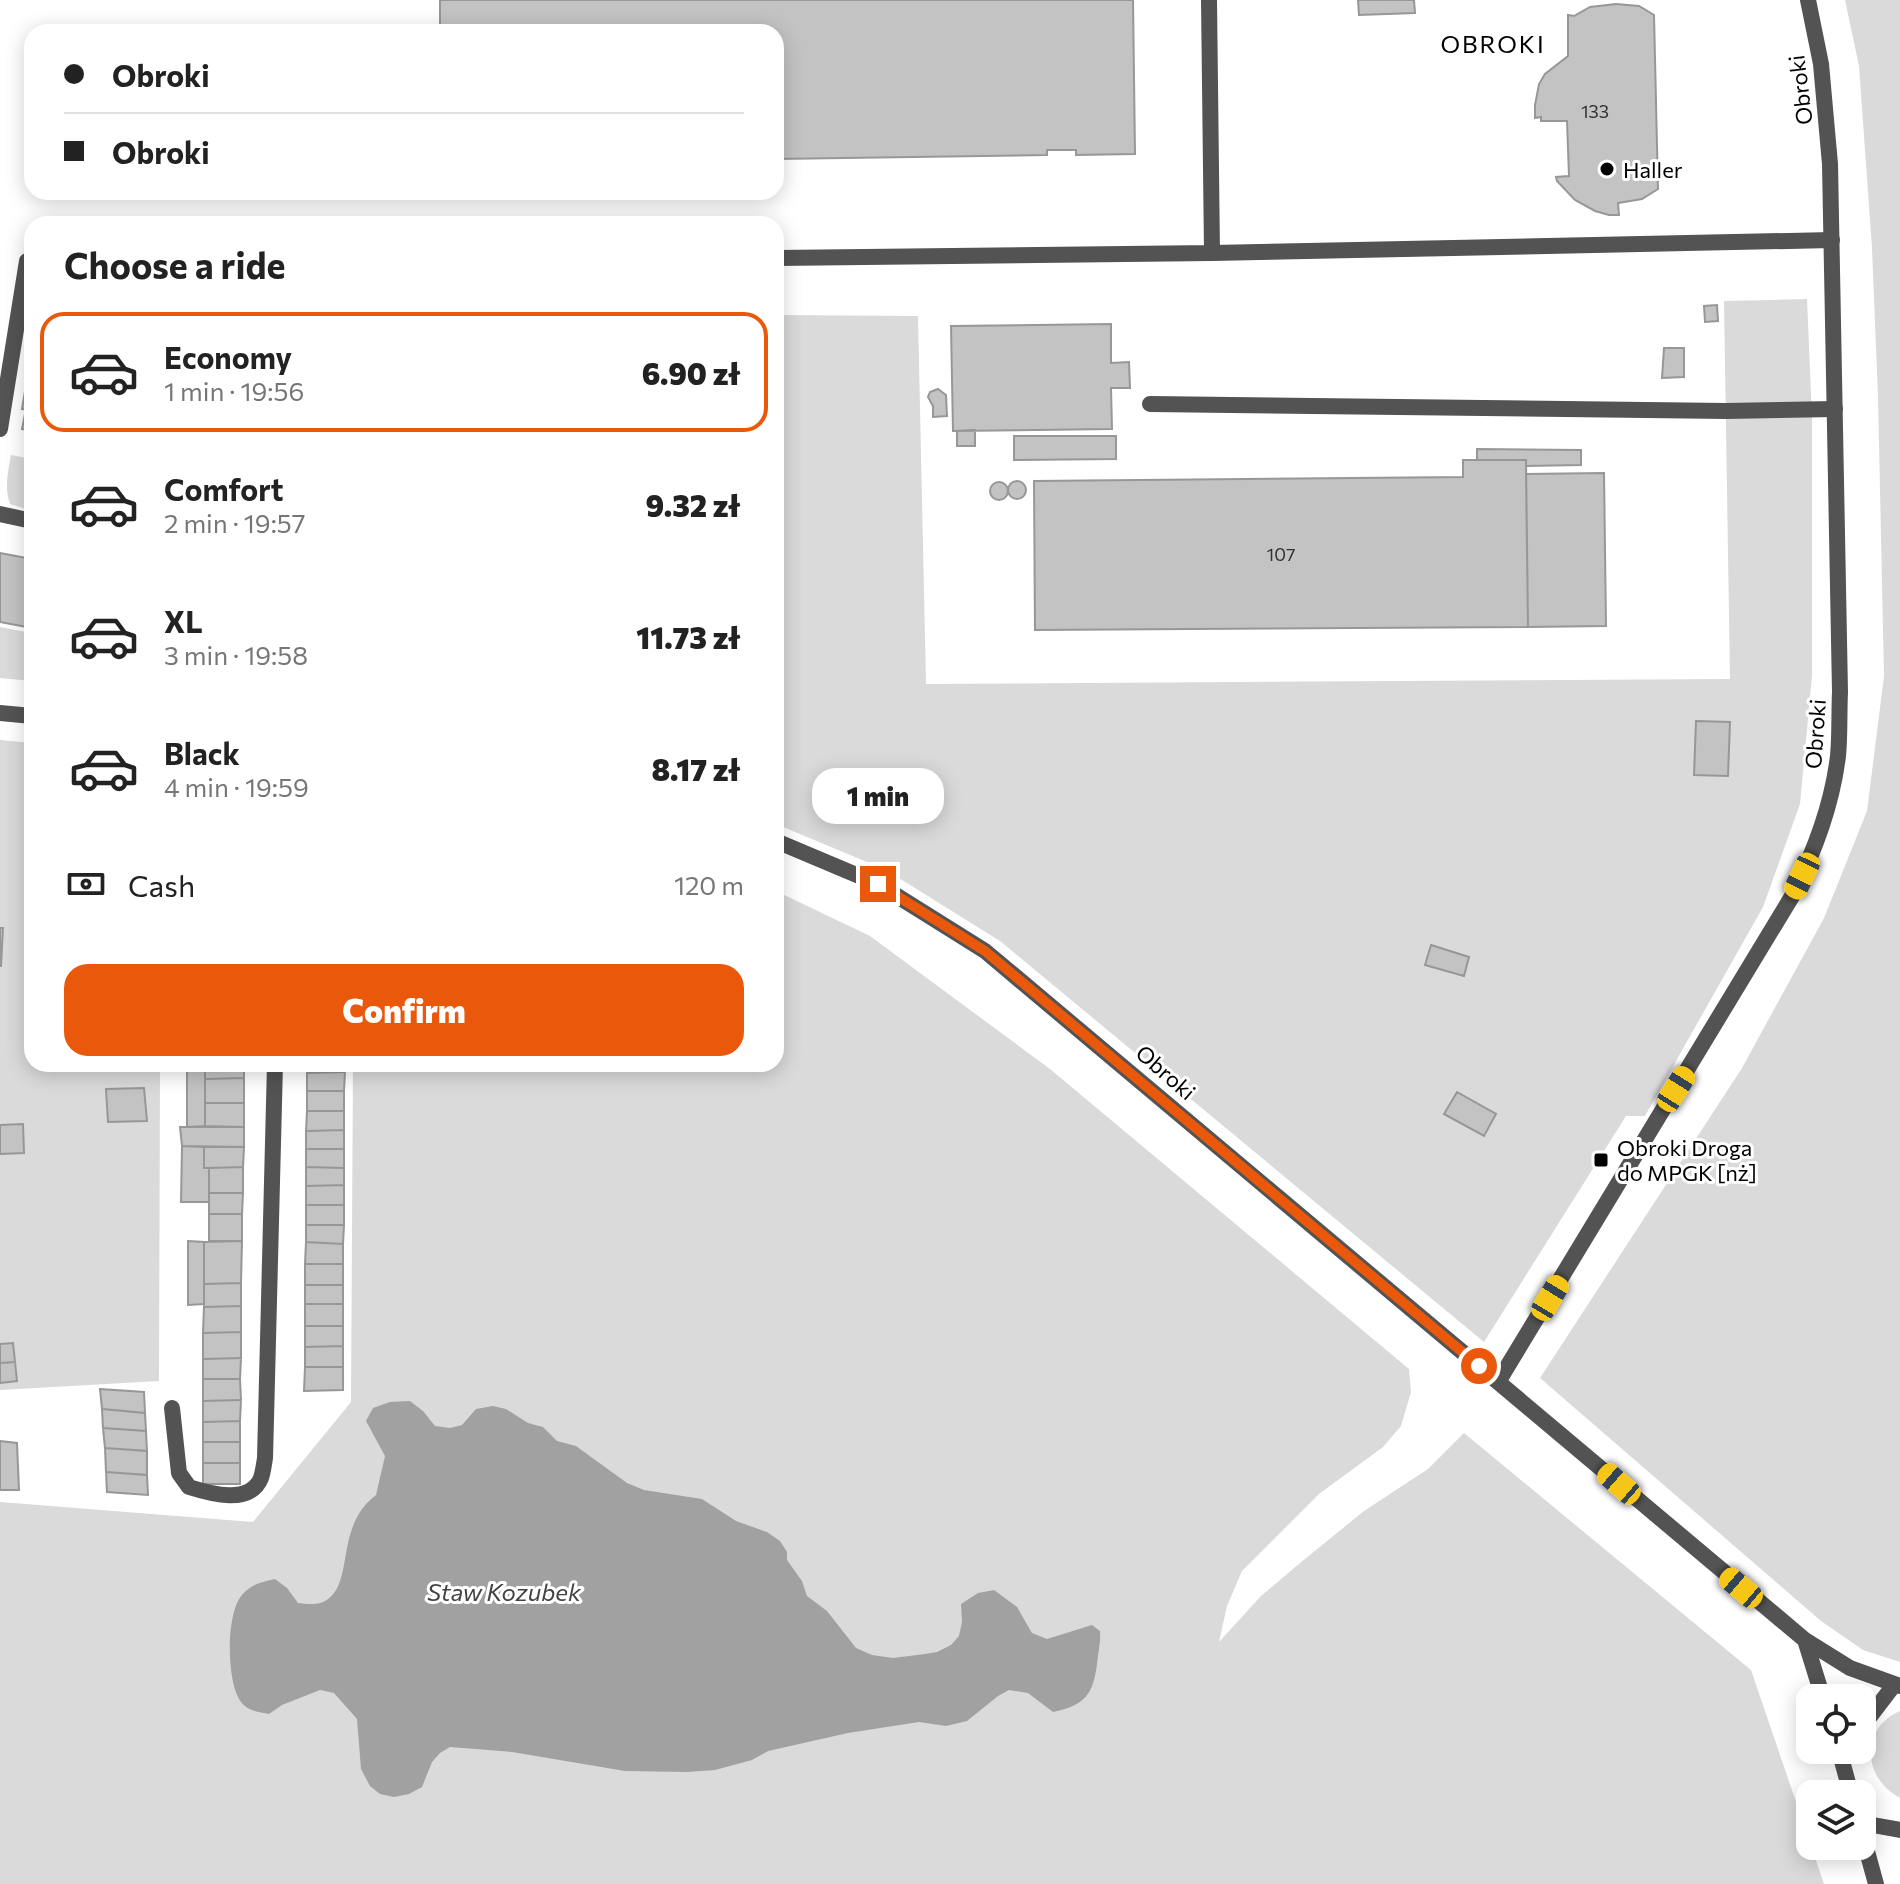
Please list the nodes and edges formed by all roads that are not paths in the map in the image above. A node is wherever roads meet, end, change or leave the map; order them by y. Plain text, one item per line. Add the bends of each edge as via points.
1 (1209, 0) edge
2 (1808, 0) edge
3 (1832, 240) junction
4 (1212, 253) junction
5 (784, 258) edge
6 (24, 280) edge
7 (1150, 404) dead end
8 (1835, 409) junction
9 (0, 429) edge
10 (0, 514) edge
11 (24, 519) edge
12 (0, 713) edge
13 (24, 715) edge
14 (784, 844) edge
15 (275, 1072) edge
16 (1498, 1382) junction
17 (172, 1408) dead end
18 (1805, 1640) junction
19 (1819, 1684) edge
20 (1897, 1685) edge
21 (1876, 1710) edge
22 (1876, 1826) edge
23 (1900, 1830) edge
24 (1869, 1860) edge
25 (1876, 1884) edge

1 - 4 street
2 - 3 street, Obroki via 1826,101
3 - 4 street
3 - 8 street, Obroki
4 - 5 street
6 - 9 street
7 - 8 street
8 - 16 street, Obroki via 1840,692 1838,754 1822,828 1794,893
10 - 11 street
12 - 13 street
14 - 16 street, Obroki via 878,884 985,951
15 - 17 street via 261,1480 248,1493 230,1496 189,1487 179,1473
16 - 18 street, Obroki
18 - 19 street
18 - 20 street, Obroki via 1850,1668
20 - 21 street, Obroki
22 - 23 street
24 - 25 street

